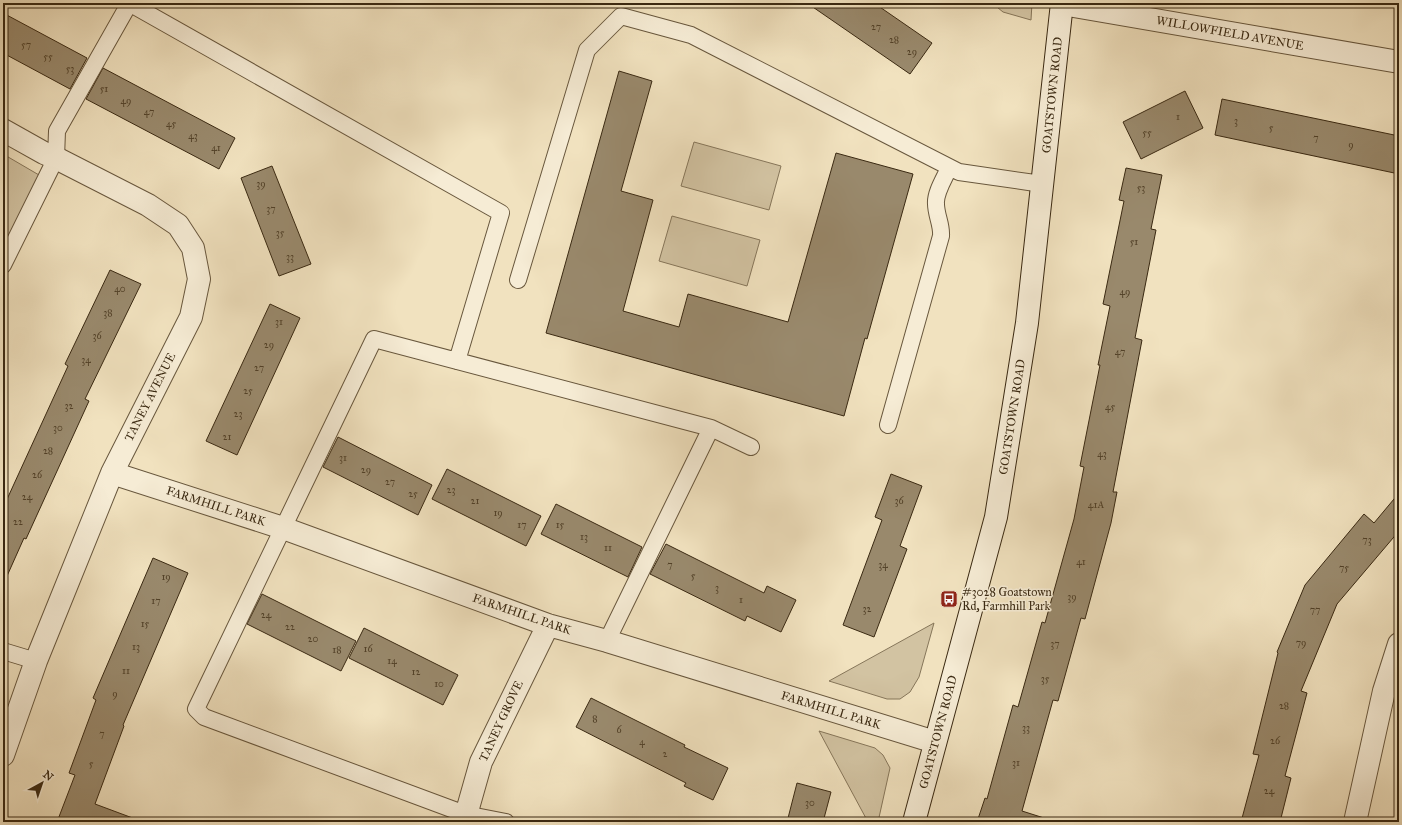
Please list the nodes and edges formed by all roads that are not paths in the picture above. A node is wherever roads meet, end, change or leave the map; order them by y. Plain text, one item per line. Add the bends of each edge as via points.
1 (1062, 3) edge
2 (129, 4) edge
3 (1399, 62) edge
4 (3, 130) edge
5 (56, 158) junction
6 (949, 168) junction
7 (1042, 184) junction
8 (3, 265) edge
9 (518, 280) dead end
10 (457, 361) junction
11 (888, 425) dead end
12 (711, 428) junction
13 (751, 447) dead end
14 (112, 473) junction
15 (283, 528) junction
16 (548, 625) junction
17 (607, 641) junction
18 (1399, 644) edge
19 (3, 651) edge
20 (36, 661) junction
21 (935, 742) junction
22 (3, 755) edge
23 (464, 818) edge
24 (506, 822) edge
25 (914, 822) edge
26 (1355, 822) edge

1 - 3 street, WILLOWFIELD AVENUE
1 - 7 street, GOATSTOWN ROAD
2 - 5 lane via 57,131
2 - 10 lane via 501,213
4 - 5 street, TANEY AVENUE
5 - 8 lane
5 - 14 street, TANEY AVENUE via 148,205 178,225 193,248 199,279 191,317
6 - 7 lane via 969,174
6 - 9 lane via 691,34 621,16 587,50
6 - 11 lane via 936,204 942,236
7 - 21 street, GOATSTOWN ROAD via 1027,323 996,517
10 - 12 lane
10 - 15 lane via 374,339
12 - 13 lane
12 - 17 lane
14 - 15 street, FARMHILL PARK
14 - 20 street, TANEY AVENUE
15 - 16 street, FARMHILL PARK
15 - 23 lane via 196,709 204,718
16 - 17 street, FARMHILL PARK
16 - 23 street, TANEY GROVE via 481,762
17 - 21 street, FARMHILL PARK
18 - 26 street via 1384,691
19 - 20 lane
20 - 22 street, TANEY AVENUE
21 - 25 street, GOATSTOWN ROAD
23 - 24 lane

